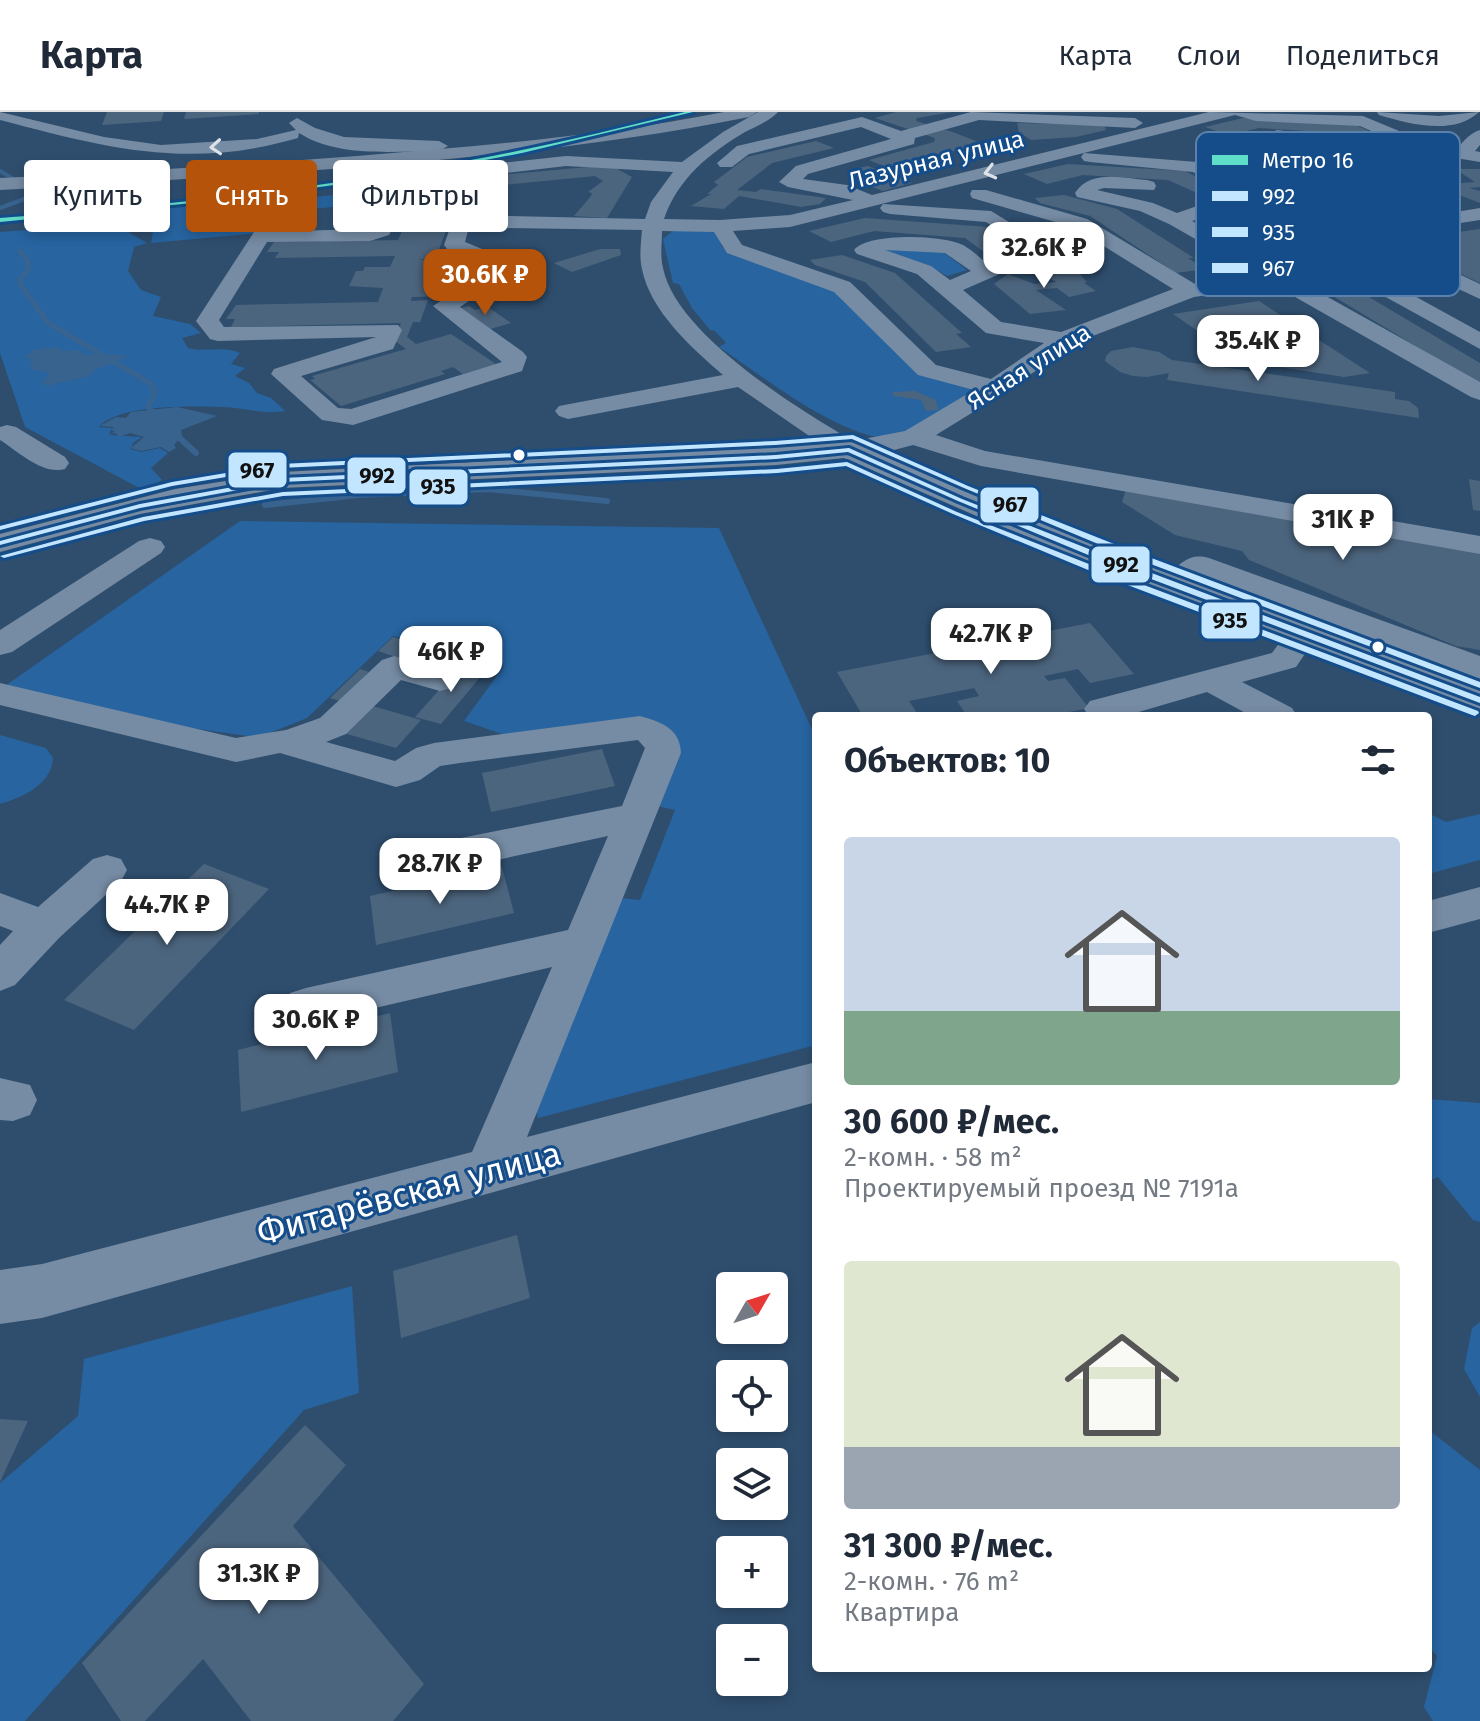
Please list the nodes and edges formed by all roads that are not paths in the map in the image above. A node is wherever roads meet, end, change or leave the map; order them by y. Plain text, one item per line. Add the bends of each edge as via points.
1 (695, 112) edge
2 (749, 112) edge
3 (770, 112) edge
4 (1229, 112) edge
5 (1241, 112) edge
6 (1320, 112) edge
7 (1342, 112) edge
8 (1385, 112) edge
9 (1471, 112) edge
10 (983, 114) edge
11 (0, 115) edge
12 (869, 117) edge
13 (1186, 122) junction
14 (295, 123) edge
15 (950, 125) junction
16 (1130, 128) junction
17 (820, 132) junction
18 (1388, 132) edge
19 (971, 134) dead end
20 (1480, 135) edge
21 (900, 137) junction
22 (596, 138) junction
23 (439, 146) junction
24 (1012, 149) dead end
25 (868, 151) junction
26 (1196, 153) edge
27 (687, 154) junction
28 (1048, 157) junction
29 (1480, 157) edge
30 (237, 160) edge
31 (269, 160) edge
32 (508, 167) edge
33 (1196, 167) edge
34 (170, 172) edge
35 (0, 177) edge
36 (24, 177) edge
37 (709, 178) dead end
38 (24, 182) edge
39 (944, 183) junction
40 (0, 184) edge
41 (865, 203) junction
42 (1196, 204) edge
43 (681, 206) dead end
44 (628, 208) dead end
45 (1196, 213) edge
46 (1480, 214) edge
47 (508, 216) edge
48 (1460, 217) edge
49 (463, 219) joint
50 (1176, 220) junction
51 (613, 224) junction
52 (720, 226) junction
53 (657, 230) junction
54 (1196, 231) edge
55 (600, 244) dead end
56 (982, 280) junction
57 (1460, 281) edge
58 (948, 289) junction
59 (1196, 290) edge
60 (1191, 291) junction
61 (1480, 292) edge
62 (1310, 296) edge
63 (1398, 296) edge
64 (1037, 335) junction
65 (1065, 340) junction
66 (1480, 342) edge
67 (741, 379) junction
68 (995, 388) junction
69 (1480, 392) edge
70 (568, 411) dead end
71 (2, 435) edge
72 (914, 437) junction
73 (849, 450) junction
74 (55, 463) dead end
75 (0, 543) edge
76 (1480, 545) edge
77 (150, 547) dead end
78 (1245, 554) dead end
79 (1198, 564) junction
80 (1175, 586) junction
81 (1302, 635) junction
82 (0, 645) edge
83 (1480, 668) edge
84 (1209, 679) junction
85 (440, 680) dead end
86 (0, 694) edge
87 (1480, 700) edge
88 (1116, 712) edge
89 (1271, 712) edge
90 (287, 743) junction
91 (635, 817) junction
92 (421, 868) dead end
93 (107, 870) dead end
94 (1480, 903) edge
95 (0, 909) edge
96 (1432, 916) edge
97 (44, 926) junction
98 (583, 943) junction
99 (0, 973) edge
100 (306, 1006) dead end
101 (812, 1083) edge
102 (488, 1172) junction
103 (0, 1297) edge

1 - 23 main road
2 - 22 main road
3 - 27 street
4 - 13 street, Лазурная улица
5 - 18 street via 1363,121
6 - 7 street
8 - 9 street via 1443,120
10 - 15 street
10 - 16 street
14 -> 11 street via 258,144 161,150 103,142
12 - 17 street
12 - 21 street
13 - 16 street
13 - 16 street, Лазурная улица via 1156,130
14 - 23 street via 335,139
14 - 30 street via 286,144 276,151
15 - 19 street
15 - 21 street
16 - 26 street
16 - 28 street, Лазурная улица
17 - 25 street
17 - 37 street via 743,150
20 - 29 street via 1462,154
21 - 25 street via 907,141
22 - 27 street via 649,137
22 - 34 main road via 417,157
23 - 31 main road
24 - 28 street
25 - 41 street via 802,170 788,182 853,192
27 - 32 street
27 - 53 street via 669,187
28 - 33 street
28 -> 39 street, Лазурная улица
35 - 36 main road
38 - 40 main road
39 - 41 street, Лазурная улица
39 - 60 street via 1080,223
41 - 52 street, Лазурная улица via 790,221
41 - 56 street via 991,217 1035,246
42 - 50 street via 1157,186 1102,182 1084,193 1146,207
43 - 53 street
44 - 51 street
45 - 50 street
46 - 48 street
47 - 51 street
49 - 49 street via 402,214 388,218 382,231 370,235 261,236 207,321 218,334 390,330 385,344 283,374 331,415 353,417 513,366 515,357 444,306 469,293 480,255 454,245
50 - 54 street
51 - 53 street
52 - 53 street, Лазурная улица
52 - 68 street via 734,249 842,287 927,370
53 - 55 street
53 - 67 street via 653,272 672,308
56 - 58 street
56 - 58 street via 948,247 887,243 864,250 924,270
56 - 64 street
57 - 61 street
58 - 64 street via 994,328
59 - 60 street, Ясная улица
60 - 65 street, Ясная улица
62 - 69 street
63 - 66 street
64 - 65 street
65 - 68 street, Ясная улица
67 - 70 street
67 - 73 street
68 - 72 street, Ясная улица
71 - 74 street
72 - 73 street, Ясная улица
72 - 76 street via 981,458
73 - 75 street, Ясная улица via 269,482 150,502
73 - 80 street
77 - 82 street
78 - 79 street via 1217,552
79 - 80 street
79 - 83 street
80 - 81 street
81 - 84 street via 1284,660
81 - 87 street
84 - 88 street
84 - 89 street
85 - 90 street via 394,667 333,726
86 - 90 street via 236,750 269,741
90 - 91 street via 396,774 434,756 640,728 657,735 663,748
91 - 92 street via 451,855
91 - 98 street
93 - 97 street
94 - 96 street
95 - 97 street
97 - 99 street
98 - 100 street
98 - 102 street
101 - 102 street, Фитарёвская улица
102 - 103 street, Фитарёвская улица via 42,1291

